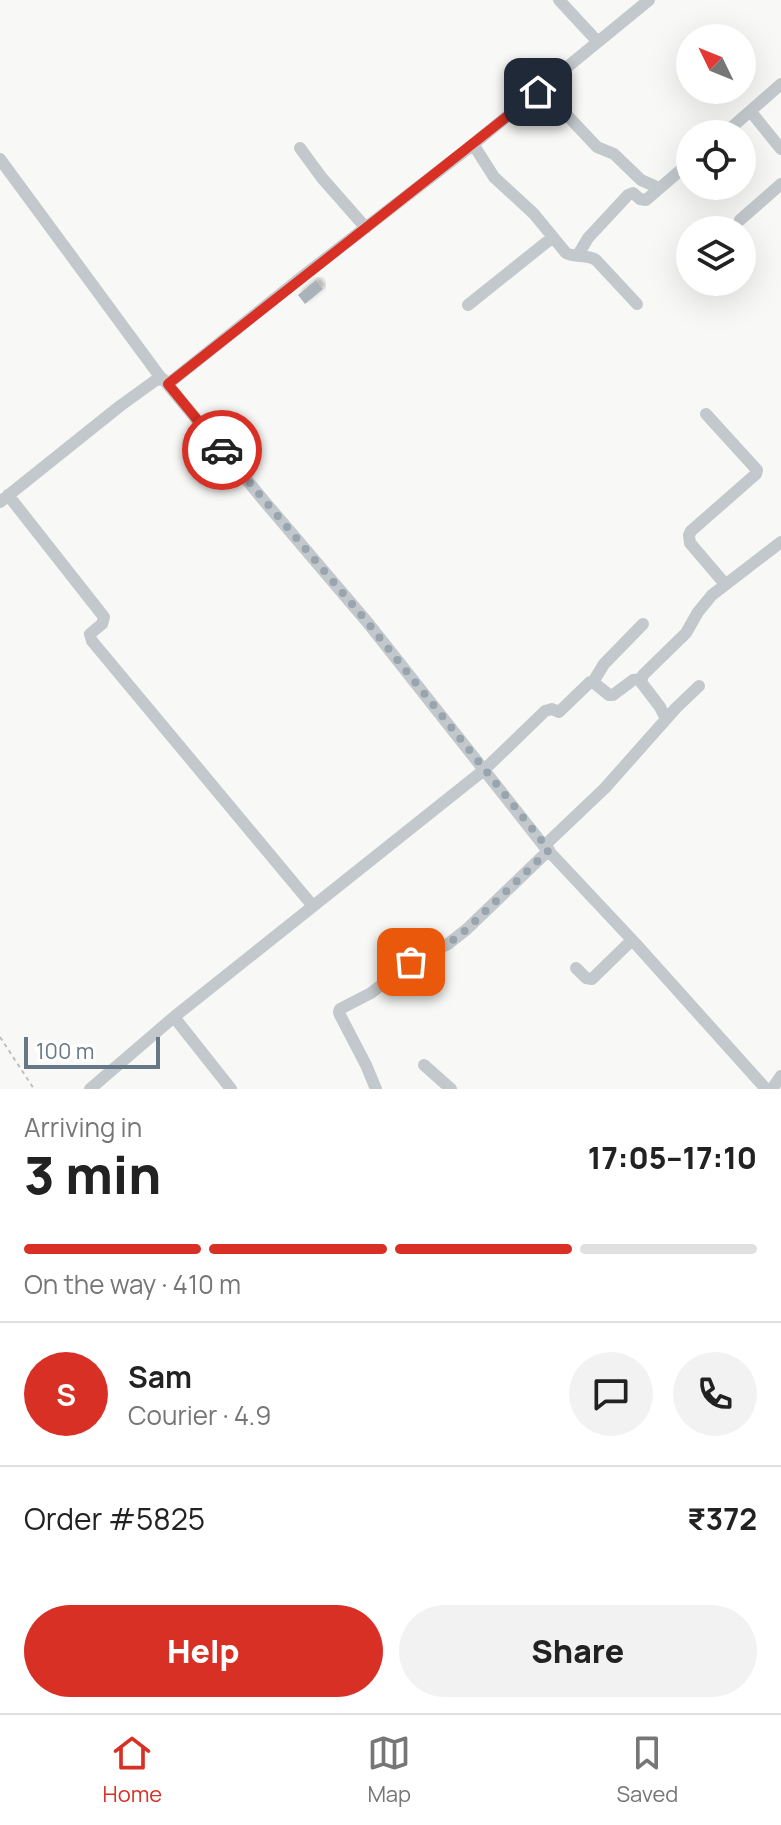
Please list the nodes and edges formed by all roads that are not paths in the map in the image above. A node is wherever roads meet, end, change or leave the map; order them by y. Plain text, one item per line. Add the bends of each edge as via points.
1 (559, 0) edge
2 (649, 0) edge
3 (597, 41) junction
4 (781, 84) edge
5 (538, 92) junction
6 (751, 112) junction
7 (741, 120) edge
8 (473, 144) junction
9 (300, 148) dead end
10 (781, 149) edge
11 (0, 159) edge
12 (676, 174) edge
13 (781, 184) edge
14 (659, 188) junction
15 (745, 216) edge
16 (366, 228) junction
17 (553, 237) junction
18 (578, 255) junction
19 (637, 304) dead end
20 (468, 305) dead end
21 (165, 381) junction
22 (706, 414) dead end
23 (4, 499) edge
24 (781, 542) edge
25 (725, 584) junction
26 (643, 624) dead end
27 (641, 679) junction
28 (593, 682) junction
29 (699, 686) dead end
30 (666, 719) junction
31 (484, 770) junction
32 (546, 848) junction
33 (312, 905) junction
34 (632, 940) junction
35 (576, 968) dead end
36 (174, 1017) junction
37 (424, 1065) dead end
38 (781, 1076) edge
39 (90, 1089) edge
40 (231, 1089) edge
41 (376, 1089) edge
42 (451, 1089) edge
43 (769, 1089) edge

1 - 3 street
2 - 3 street
3 - 5 street
4 - 6 street
5 - 8 street
5 - 14 street via 597,147
6 - 7 street
6 - 10 street
8 - 16 street
8 - 17 street via 494,177
9 - 16 street
11 - 21 street
12 - 14 street
13 - 15 street
14 - 18 street via 646,200 628,195
16 - 21 street
17 - 18 street via 566,253
17 - 20 street
18 - 19 street via 596,260
21 - 23 street via 156,380 120,406
21 - 31 street
22 - 25 street via 757,470 689,535
23 - 33 street via 101,613 104,621 90,634 92,641
24 - 25 street
25 - 27 street
26 - 28 street
27 - 28 street via 613,695
27 - 30 street
28 - 31 street via 559,712 545,711
29 - 30 street
30 - 32 street
31 - 32 street
31 - 33 street
32 - 34 street
32 - 41 street via 458,937 340,1009
33 - 36 street
34 - 35 street via 592,979
34 - 43 street
36 - 39 street
36 - 40 street
37 - 42 street
38 - 43 street

